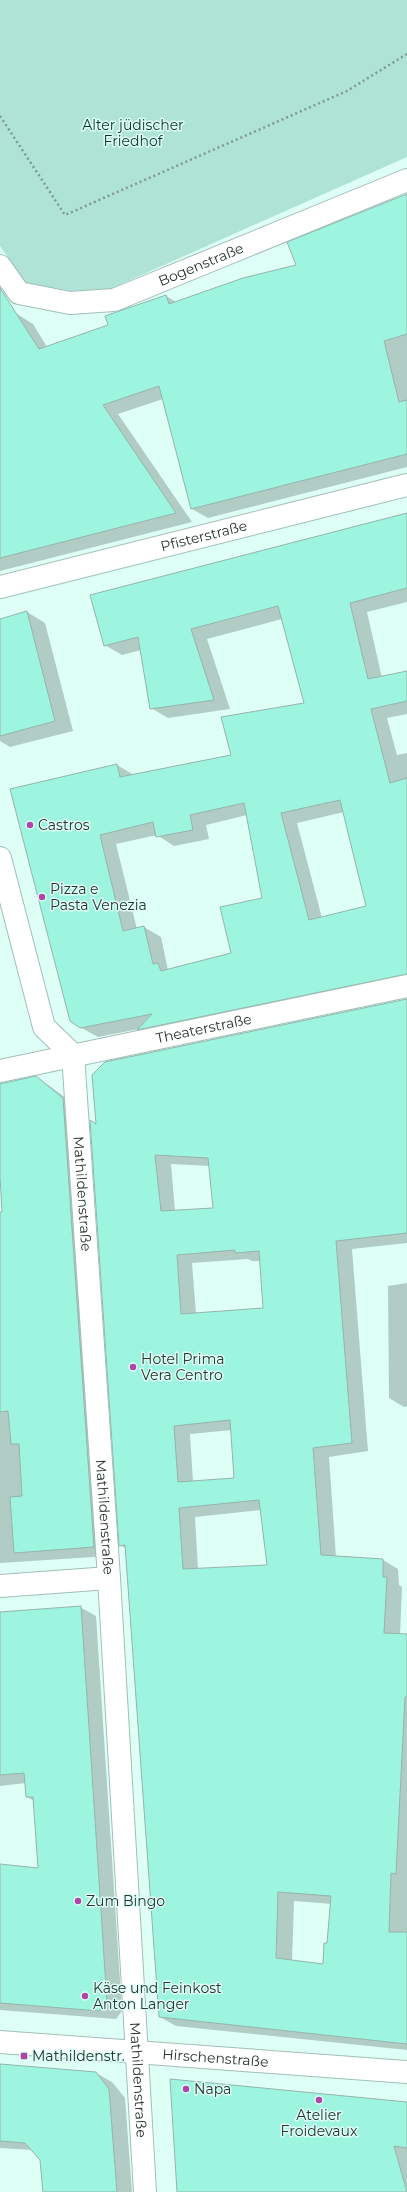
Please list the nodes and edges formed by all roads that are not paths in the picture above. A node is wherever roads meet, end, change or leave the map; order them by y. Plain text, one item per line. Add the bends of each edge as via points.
1 (407, 180) edge
2 (0, 266) edge
3 (407, 485) edge
4 (0, 587) edge
5 (0, 858) edge
6 (407, 986) edge
7 (73, 1055) junction
8 (0, 1071) edge
9 (109, 1578) junction
10 (0, 1586) edge
11 (0, 2042) edge
12 (137, 2052) junction
13 (407, 2072) edge
14 (145, 2192) edge

1 - 2 street, Bogenstraße via 114,300 70,303 19,293
3 - 4 street, Pfisterstraße
5 - 7 street via 44,1027
6 - 7 street, Theaterstraße
7 - 8 street, Theaterstraße
7 - 9 street, Mathildenstraße
9 - 10 street
9 - 12 street, Mathildenstraße
11 - 12 street, Hirschenstraße
12 - 13 street, Hirschenstraße
12 - 14 street, Mathildenstraße

